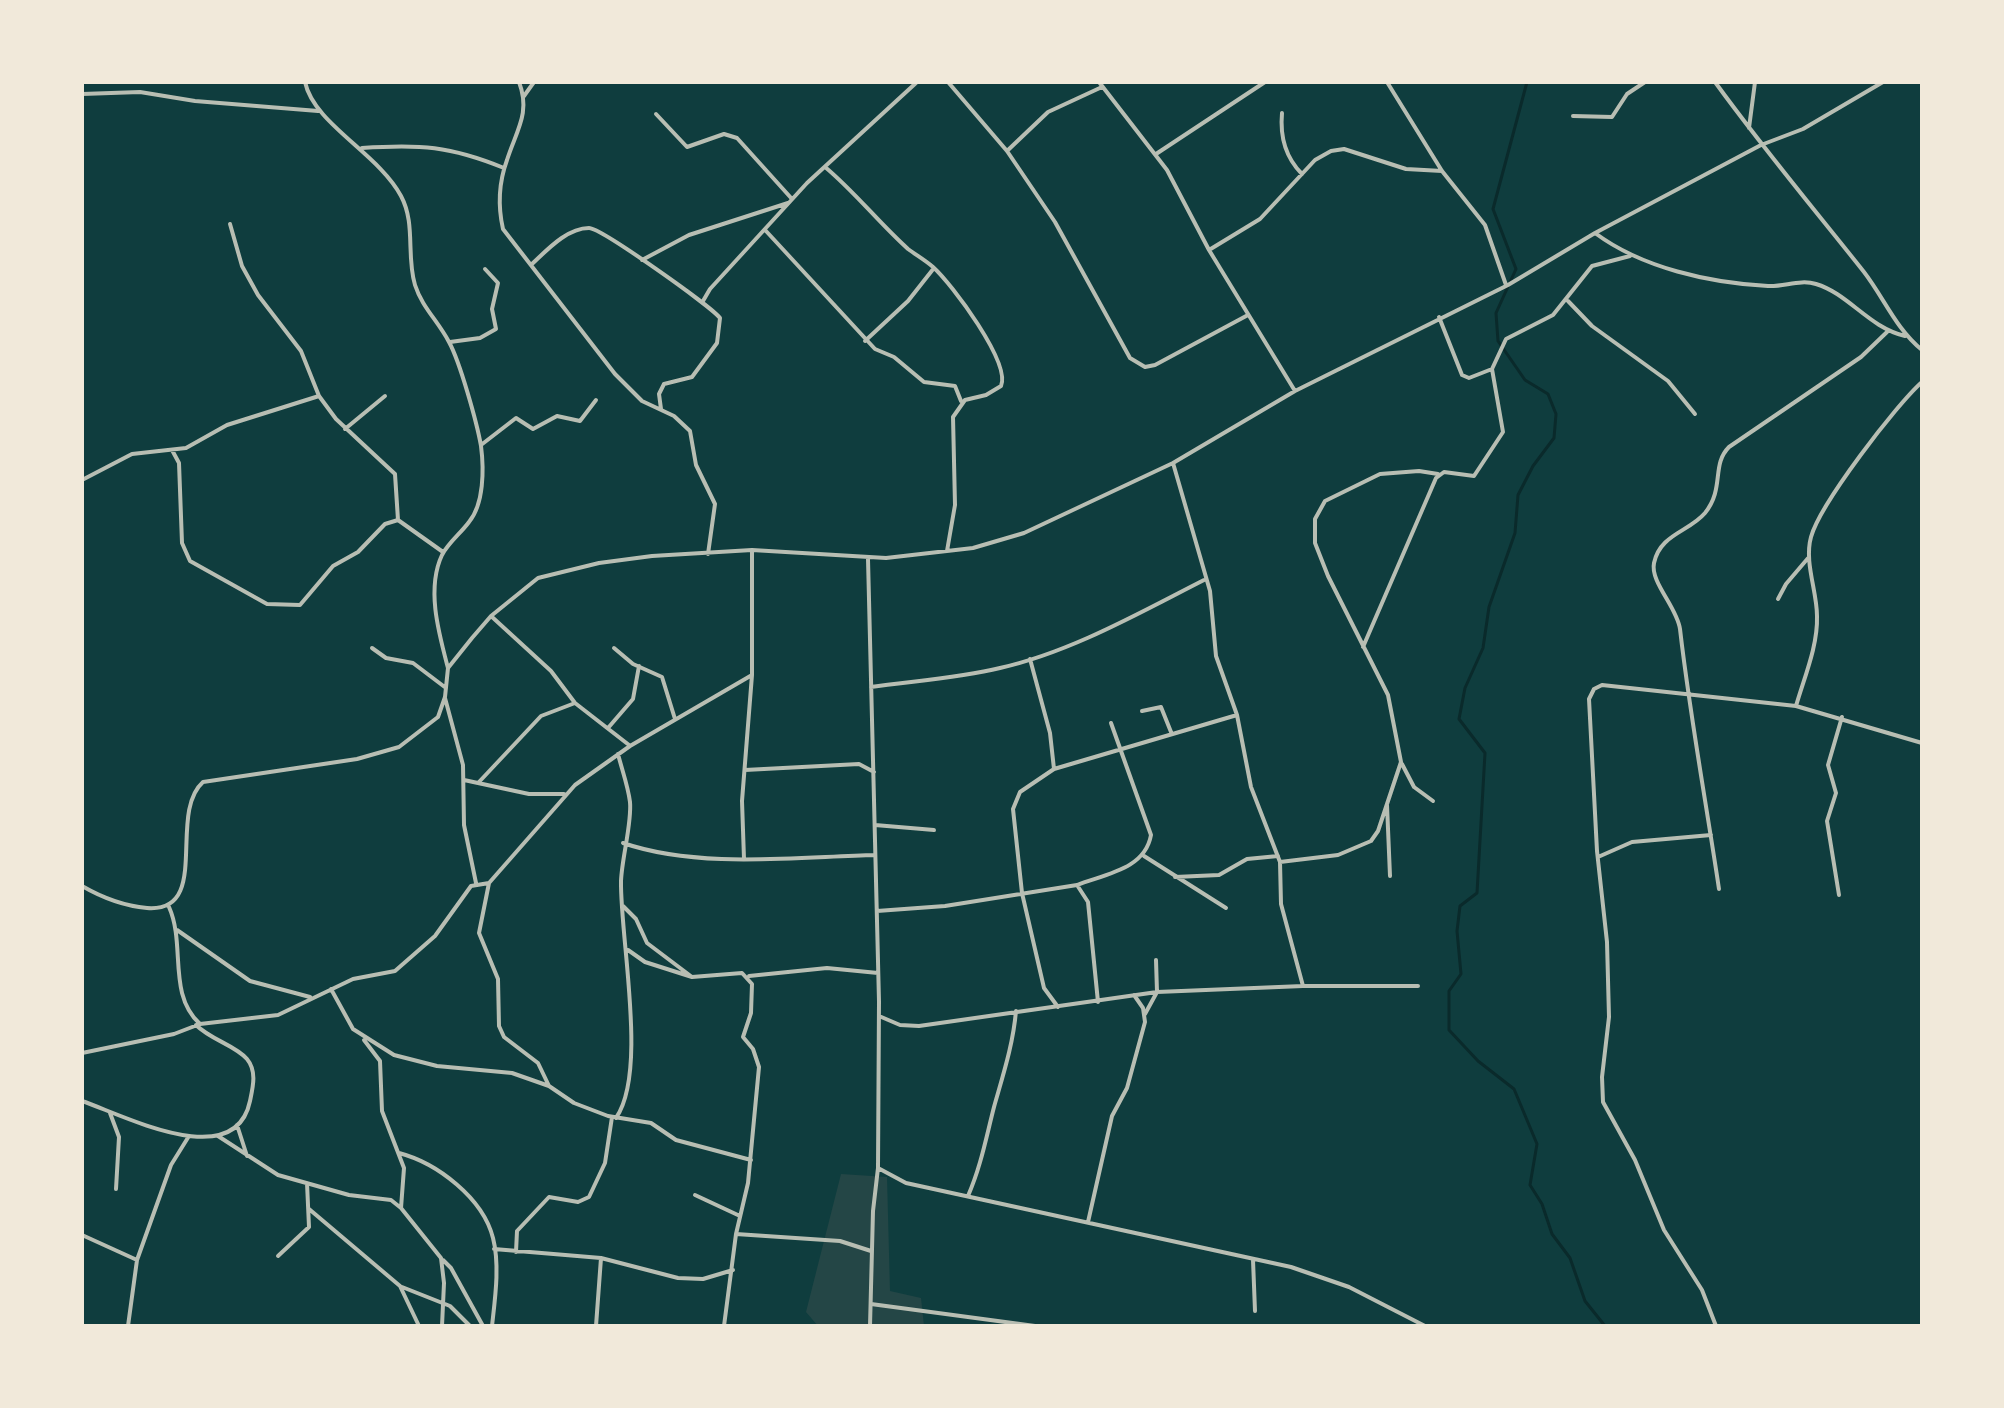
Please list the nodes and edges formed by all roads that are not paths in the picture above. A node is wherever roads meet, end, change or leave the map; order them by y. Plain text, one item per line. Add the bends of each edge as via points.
1 (305, 82) edge
2 (519, 82) edge
3 (534, 82) edge
4 (917, 82) edge
5 (948, 82) edge
6 (1265, 82) edge
7 (1387, 82) edge
8 (1645, 82) edge
9 (1715, 82) edge
10 (1755, 82) edge
11 (1883, 82) edge
12 (1101, 84) edge
13 (82, 94) edge
14 (524, 96) junction
15 (318, 111) junction
16 (1282, 113) dead end
17 (656, 114) dead end
18 (1573, 116) dead end
19 (1749, 128) junction
20 (1761, 145) junction
21 (362, 148) junction
22 (1007, 151) junction
23 (1156, 154) junction
24 (825, 167) junction
25 (504, 168) junction
26 (1442, 171) junction
27 (1302, 174) junction
28 (791, 201) junction
29 (230, 224) dead end
30 (766, 231) junction
31 (1595, 233) junction
32 (1209, 250) junction
33 (1630, 256) junction
34 (642, 260) junction
35 (532, 264) junction
36 (934, 268) junction
37 (485, 269) dead end
38 (1504, 287) junction
39 (703, 301) junction
40 (1568, 301) junction
41 (1248, 315) junction
42 (1439, 317) junction
43 (1887, 332) junction
44 (1905, 336) junction
45 (865, 341) junction
46 (450, 342) junction
47 (1922, 350) edge
48 (1492, 369) junction
49 (1922, 382) edge
50 (1295, 391) junction
51 (319, 396) junction
52 (385, 396) dead end
53 (596, 400) dead end
54 (961, 403) junction
55 (661, 409) junction
56 (1695, 414) dead end
57 (345, 429) junction
58 (481, 445) junction
59 (172, 450) junction
60 (1173, 463) junction
61 (1438, 474) junction
62 (82, 480) edge
63 (398, 520) junction
64 (752, 550) junction
65 (947, 551) junction
66 (443, 552) junction
67 (708, 554) junction
68 (1810, 555) junction
69 (868, 559) junction
70 (1204, 580) junction
71 (1778, 599) dead end
72 (491, 616) junction
73 (1363, 647) junction
74 (372, 648) dead end
75 (614, 648) dead end
76 (1030, 659) junction
77 (639, 666) junction
78 (448, 668) junction
79 (752, 675) junction
80 (871, 687) junction
81 (446, 688) junction
82 (1686, 694) junction
83 (445, 697) junction
84 (575, 703) junction
85 (1796, 706) junction
86 (1142, 711) dead end
87 (1237, 715) junction
88 (1842, 717) junction
89 (675, 720) junction
90 (1111, 723) dead end
91 (608, 728) junction
92 (1171, 732) junction
93 (1922, 743) edge
94 (630, 746) junction
95 (1121, 751) junction
96 (618, 754) junction
97 (1401, 762) junction
98 (1054, 769) junction
99 (745, 770) junction
100 (874, 772) junction
101 (464, 780) junction
102 (479, 782) junction
103 (565, 794) junction
104 (1386, 799) junction
105 (1433, 801) dead end
106 (875, 825) junction
107 (934, 830) dead end
108 (1711, 835) junction
109 (623, 843) junction
110 (876, 855) junction
111 (1144, 856) junction
112 (1598, 857) junction
113 (744, 859) junction
114 (1279, 859) junction
115 (1390, 876) dead end
116 (1175, 877) junction
117 (476, 883) junction
118 (489, 883) junction
119 (1077, 885) junction
120 (82, 886) edge
121 (1719, 889) dead end
122 (1022, 893) junction
123 (1839, 895) dead end
124 (623, 906) junction
125 (169, 907) junction
126 (1226, 908) dead end
127 (877, 911) junction
128 (177, 930) junction
129 (628, 950) junction
130 (1156, 960) dead end
131 (878, 973) junction
132 (748, 976) junction
133 (692, 977) junction
134 (1303, 986) junction
135 (1418, 986) dead end
136 (331, 989) junction
137 (1157, 992) junction
138 (1134, 995) junction
139 (312, 997) junction
140 (1098, 1002) junction
141 (1058, 1007) junction
142 (1016, 1011) junction
143 (1145, 1014) junction
144 (879, 1016) junction
145 (198, 1025) junction
146 (363, 1038) junction
147 (82, 1053) edge
148 (549, 1086) junction
149 (82, 1101) edge
150 (108, 1111) junction
151 (614, 1117) junction
152 (237, 1125) junction
153 (189, 1136) junction
154 (218, 1136) junction
155 (399, 1153) junction
156 (247, 1156) junction
157 (751, 1160) junction
158 (878, 1168) junction
159 (307, 1183) junction
160 (116, 1189) dead end
161 (695, 1195) dead end
162 (968, 1196) junction
163 (401, 1208) junction
164 (309, 1209) junction
165 (740, 1216) junction
166 (1088, 1222) junction
167 (736, 1234) junction
168 (82, 1235) edge
169 (494, 1249) junction
170 (872, 1251) junction
171 (516, 1252) junction
172 (278, 1256) dead end
173 (441, 1258) junction
174 (601, 1258) junction
175 (137, 1260) junction
176 (1253, 1260) junction
177 (733, 1270) junction
178 (400, 1286) junction
179 (442, 1303) junction
180 (870, 1304) junction
181 (1255, 1311) dead end
182 (973, 1315) junction
183 (128, 1326) edge
184 (419, 1326) edge
185 (442, 1326) edge
186 (470, 1326) edge
187 (483, 1326) edge
188 (492, 1326) edge
189 (596, 1326) edge
190 (724, 1326) edge
191 (870, 1326) edge
192 (974, 1326) edge
193 (1035, 1326) edge
194 (1425, 1326) edge
195 (1716, 1326) edge

1 - 15 street
2 - 14 street
3 - 14 street
4 - 24 street
5 - 22 street
6 - 23 street
7 - 26 street
8 - 18 street via 1627,94 1612,117
9 - 19 street
10 - 19 street
11 - 20 street via 1803,129
12 - 22 street via 1048,112
12 - 23 street
13 - 15 street via 140,92
14 - 25 street via 523,118
15 - 21 street
16 - 27 street via 1284,143
17 - 28 street via 687,147 724,134 737,138
19 - 20 street
20 - 31 street
20 - 44 street via 1866,275
21 - 25 street via 425,145
21 - 46 street via 405,205 413,279 421,302
22 - 41 street via 1070,247 1130,358 1145,367 1155,365
23 - 32 street
24 - 28 street
24 - 36 street
25 - 35 street via 503,229
26 - 27 street via 1406,169 1344,149 1321,156
26 - 38 street via 1485,225
27 - 32 street via 1260,219
28 - 30 street
28 - 34 street via 689,235
29 - 51 street via 242,266 301,351
30 - 39 street
30 - 45 street
31 - 33 street
31 - 38 street
32 - 41 street
33 - 40 street via 1592,266
33 - 43 street via 1756,285 1815,283
34 - 35 street via 598,229 587,228 555,243
34 - 39 street
35 - 55 street via 615,374 642,401
36 - 45 street
36 - 54 street via 990,344 1004,372 1001,386
37 - 46 street via 498,283 492,309 496,329 490,335
38 - 42 street
39 - 55 street via 720,318 717,343 692,377 664,384
40 - 48 street via 1547,320 1506,339
40 - 56 street via 1592,326 1668,381
41 - 50 street
42 - 48 street via 1462,375 1469,378
42 - 50 street
43 - 44 street
43 - 82 street via 1861,357 1729,447 1719,461 1719,485 1707,509 1659,550 1654,574 1678,620
44 - 47 street
45 - 54 street via 924,382 955,386
46 - 58 street
48 - 61 street via 1503,432 1474,476
49 - 68 street via 1899,404 1833,497 1811,537
50 - 60 street
51 - 57 street
51 - 59 street via 227,425
52 - 57 street
53 - 58 street via 580,421 557,416 533,429 516,418
54 - 65 street via 952,428 955,505
55 - 67 street via 690,431 696,465 713,497
57 - 63 street via 395,474
58 - 66 street via 483,479 472,518
59 - 62 street via 132,454
59 - 63 street via 181,474 182,543 190,561 267,604 300,605 333,566 358,552 385,524
60 - 65 street via 1024,533
60 - 70 street
61 - 73 street
61 - 73 street via 1380,474 1325,501 1315,519 1315,543
63 - 66 street
64 - 67 street
64 - 69 street
64 - 79 street
65 - 69 street
66 - 78 street via 436,608
67 - 72 street via 599,563 538,578
68 - 71 street
68 - 85 street via 1817,620
69 - 80 street
70 - 76 street via 1120,623
70 - 87 street via 1214,610 1216,656
72 - 78 street
72 - 84 street via 551,671
73 - 97 street via 1388,695
74 - 81 street via 386,658 413,663
75 - 77 street
76 - 80 street
76 - 98 street
77 - 89 street via 662,677
77 - 91 street via 633,699
78 - 81 street
79 - 89 street
79 - 99 street
80 - 100 street
81 - 83 street
82 - 85 street
82 - 108 street
82 - 112 street via 1626,685 1594,689 1589,707
83 - 101 street
83 - 125 street via 428,728 399,747 357,759 203,782 188,805 183,886
84 - 91 street
84 - 102 street via 541,716
85 - 88 street
86 - 92 street via 1161,707
87 - 92 street
87 - 114 street via 1251,787
88 - 93 street
88 - 123 street via 1828,765 1836,793 1827,821
89 - 94 street
90 - 95 street
91 - 94 street
92 - 95 street
94 - 96 street
95 - 98 street
95 - 111 street via 1151,835
96 - 103 street
96 - 109 street via 630,801
97 - 104 street
97 - 105 street via 1414,787
98 - 122 street via 1027,786 1014,804
99 - 100 street via 847,763 863,764
99 - 113 street
100 - 106 street
101 - 102 street
101 - 117 street via 464,825
102 - 103 street via 529,794
103 - 118 street
104 - 114 street via 1378,831 1360,848
104 - 115 street
106 - 107 street
106 - 110 street
108 - 112 street via 1632,842
108 - 121 street
109 - 113 street via 651,853
109 - 124 street
110 - 113 street
110 - 127 street
111 - 116 street
111 - 119 street
112 - 195 street via 1608,983 1603,1102
114 - 116 street via 1247,859 1219,875
114 - 134 street via 1281,904
116 - 126 street
117 - 118 street
117 - 136 street via 405,965
118 - 148 street via 479,933 498,979 499,1026 504,1037 536,1061
119 - 122 street
119 - 140 street via 1088,902
120 - 125 street via 139,907
122 - 127 street
122 - 141 street via 1044,988
124 - 129 street
124 - 133 street via 645,940
125 - 128 street
127 - 131 street
128 - 139 street via 250,981
128 - 145 street via 183,999
129 - 133 street via 645,962
129 - 151 street via 630,1055 625,1097
130 - 137 street
131 - 132 street via 827,968
131 - 144 street
132 - 133 street via 734,972
132 - 157 street via 753,999 743,1037 759,1067
134 - 135 street
134 - 137 street
136 - 139 street
136 - 146 street via 349,1024
137 - 138 street
137 - 143 street
138 - 140 street
138 - 143 street
139 - 145 street via 278,1015
140 - 141 street
141 - 142 street
142 - 144 street via 919,1026
142 - 162 street via 990,1137
143 - 166 street via 1127,1088 1112,1116
144 - 158 street
145 - 147 street
145 - 152 street via 250,1062 254,1080 249,1106
146 - 148 street via 417,1062 512,1073
146 - 155 street via 380,1061 382,1111
148 - 151 street via 574,1103
149 - 150 street
150 - 153 street
150 - 160 street via 119,1137
151 - 157 street via 651,1123 676,1140
151 - 171 street via 605,1163 589,1197 578,1202 549,1197 517,1231
152 - 154 street
152 - 156 street
153 - 154 street
153 - 175 street via 171,1165
154 - 156 street
155 - 163 street via 405,1181
155 - 169 street via 428,1162 467,1197 482,1214
156 - 159 street via 278,1175
157 - 165 street
158 - 162 street via 906,1183
158 - 170 street
159 - 163 street via 349,1195 376,1196
159 - 164 street
161 - 165 street
162 - 166 street
163 - 173 street
164 - 172 street via 309,1227
164 - 178 street
165 - 167 street
166 - 176 street
167 - 170 street via 840,1241
167 - 177 street
168 - 175 street
169 - 171 street
169 - 188 street
170 - 180 street
171 - 174 street
173 - 179 street
173 - 187 street
174 - 177 street via 678,1278 703,1279
174 - 189 street
175 - 183 street
176 - 181 street
176 - 194 street via 1349,1287
177 - 190 street
178 - 179 street
178 - 184 street
179 - 185 street
179 - 186 street
180 - 182 street
180 - 191 street
182 - 192 street
182 - 193 street

